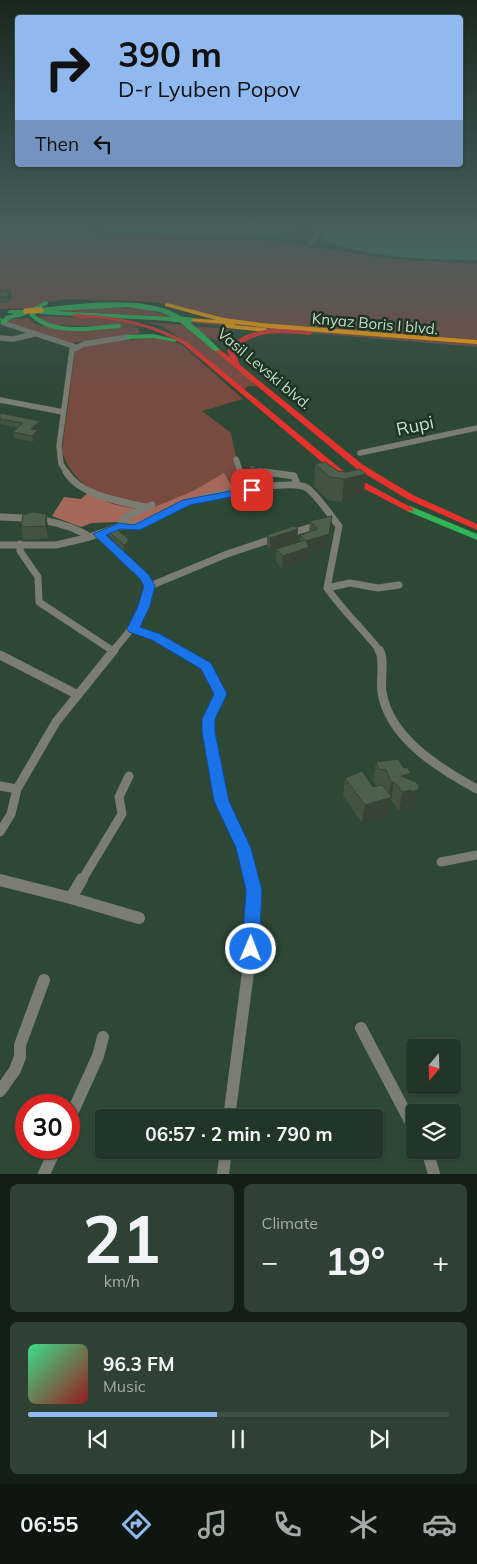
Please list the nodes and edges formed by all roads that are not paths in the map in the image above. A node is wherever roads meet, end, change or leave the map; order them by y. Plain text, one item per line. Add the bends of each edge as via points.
1 (129, 302) junction
2 (153, 309) junction
3 (40, 312) junction
4 (2, 316) edge
5 (95, 316) junction
6 (176, 321) junction
7 (192, 322) junction
8 (208, 325) junction
9 (267, 326) junction
10 (136, 327) junction
11 (310, 333) junction
12 (34, 334) junction
13 (0, 338) edge
14 (128, 338) junction
15 (205, 339) junction
16 (477, 342) edge
17 (187, 345) junction
18 (76, 347) junction
19 (477, 348) edge
20 (239, 367) junction
21 (274, 397) junction
22 (0, 400) edge
23 (64, 402) junction
24 (254, 402) junction
25 (46, 409) junction
26 (63, 412) junction
27 (477, 428) edge
28 (320, 435) junction
29 (303, 443) junction
30 (360, 453) dead end
31 (236, 459) dead end
32 (241, 473) junction
33 (297, 484) junction
34 (248, 491) junction
35 (0, 517) edge
36 (334, 520) junction
37 (119, 526) junction
38 (477, 527) edge
39 (94, 535) junction
40 (477, 537) edge
41 (20, 544) junction
42 (0, 545) edge
43 (399, 585) dead end
44 (150, 586) junction
45 (327, 588) junction
46 (133, 629) junction
47 (113, 651) junction
48 (0, 655) edge
49 (78, 695) junction
50 (129, 776) dead end
51 (0, 786) edge
52 (477, 788) edge
53 (17, 789) junction
54 (0, 832) edge
55 (477, 856) edge
56 (440, 862) dead end
57 (0, 880) edge
58 (72, 898) junction
59 (139, 918) dead end
60 (44, 980) dead end
61 (361, 1028) dead end
62 (103, 1037) dead end
63 (0, 1091) edge
64 (80, 1096) edge
65 (230, 1109) edge
66 (406, 1112) edge
67 (51, 1159) edge
68 (225, 1159) edge
69 (430, 1159) edge
70 (44, 1174) edge
71 (223, 1174) edge
72 (434, 1174) edge

1 - 2 main road
1 - 9 main road via 162,304 210,317
1 - 10 main road via 56,301 38,306 32,318 58,326
2 - 3 main road, Vasil Levski blvd. via 119,305
2 - 15 main road, Vasil Levski blvd. via 178,317
3 - 4 main road, Knyaz Boris I blvd., bridge
3 - 5 main road, Knyaz Boris I blvd.
3 - 6 main road, Knyaz Boris I blvd.
4 - 12 street
5 - 6 main road, Knyaz Boris I blvd.
5 - 17 main road, Vasil Levski blvd. via 151,324
6 - 7 main road, Knyaz Boris I blvd., bridge
7 - 8 main road, Knyaz Boris I blvd.
7 - 9 main road, Knyaz Boris I blvd.
8 - 11 main road, Knyaz Boris I blvd.
8 - 15 main road via 231,329 236,335 224,341
9 - 16 main road, Knyaz Boris I blvd.
10 - 14 main road via 142,333
10 - 17 main road via 158,331
11 - 19 main road, Knyaz Boris I blvd.
11 - 20 main road via 268,332 240,339 230,352
12 - 13 street via 13,339
12 - 18 street
14 - 17 main road via 161,337
14 - 18 street
15 - 20 main road, Vasil Levski blvd.
17 - 24 main road, Vasil Levski blvd.
18 - 23 street via 72,350
20 - 21 main road, Vasil Levski blvd.
21 - 24 main road via 258,388 248,388 246,391
21 - 28 main road, Vasil Levski blvd.
22 - 25 street
23 - 25 street
23 - 26 street
24 - 29 main road, Vasil Levski blvd.
25 - 26 street
26 - 37 street via 59,450 69,475 92,492 149,506 126,517
27 - 30 street, Rupi
28 - 29 main road via 327,445 325,448 316,449
28 - 38 main road, Vasil Levski blvd. via 360,467 401,492
29 - 40 main road, Vasil Levski blvd. via 339,472 366,488
31 - 32 street
32 - 33 street via 260,471 294,476
32 - 34 street
33 - 34 street
33 - 36 street via 306,487
34 - 37 street via 187,502 136,528
35 - 39 street via 44,521
36 - 44 street via 227,554
36 - 45 street via 339,526
37 - 39 street
39 - 41 street via 51,546
39 - 44 street via 145,577
41 - 42 street
41 - 47 street via 20,551 38,577 40,602
43 - 45 street via 378,588 350,583
44 - 46 street
45 - 52 street via 382,654 380,676 384,702 392,717 432,761
46 - 47 street
46 - 65 street via 156,637 206,666 220,694 208,719 208,732 221,801 243,848 254,890 251,949
47 - 49 street
48 - 49 street
49 - 53 street via 56,722
50 - 58 street via 119,797 122,814
51 - 53 street
53 - 54 street via 11,814
55 - 56 street
57 - 58 street
58 - 59 street
60 - 63 street via 20,1045 15,1070
61 - 66 street
62 - 64 street
67 - 70 street
68 - 71 street
69 - 72 street

